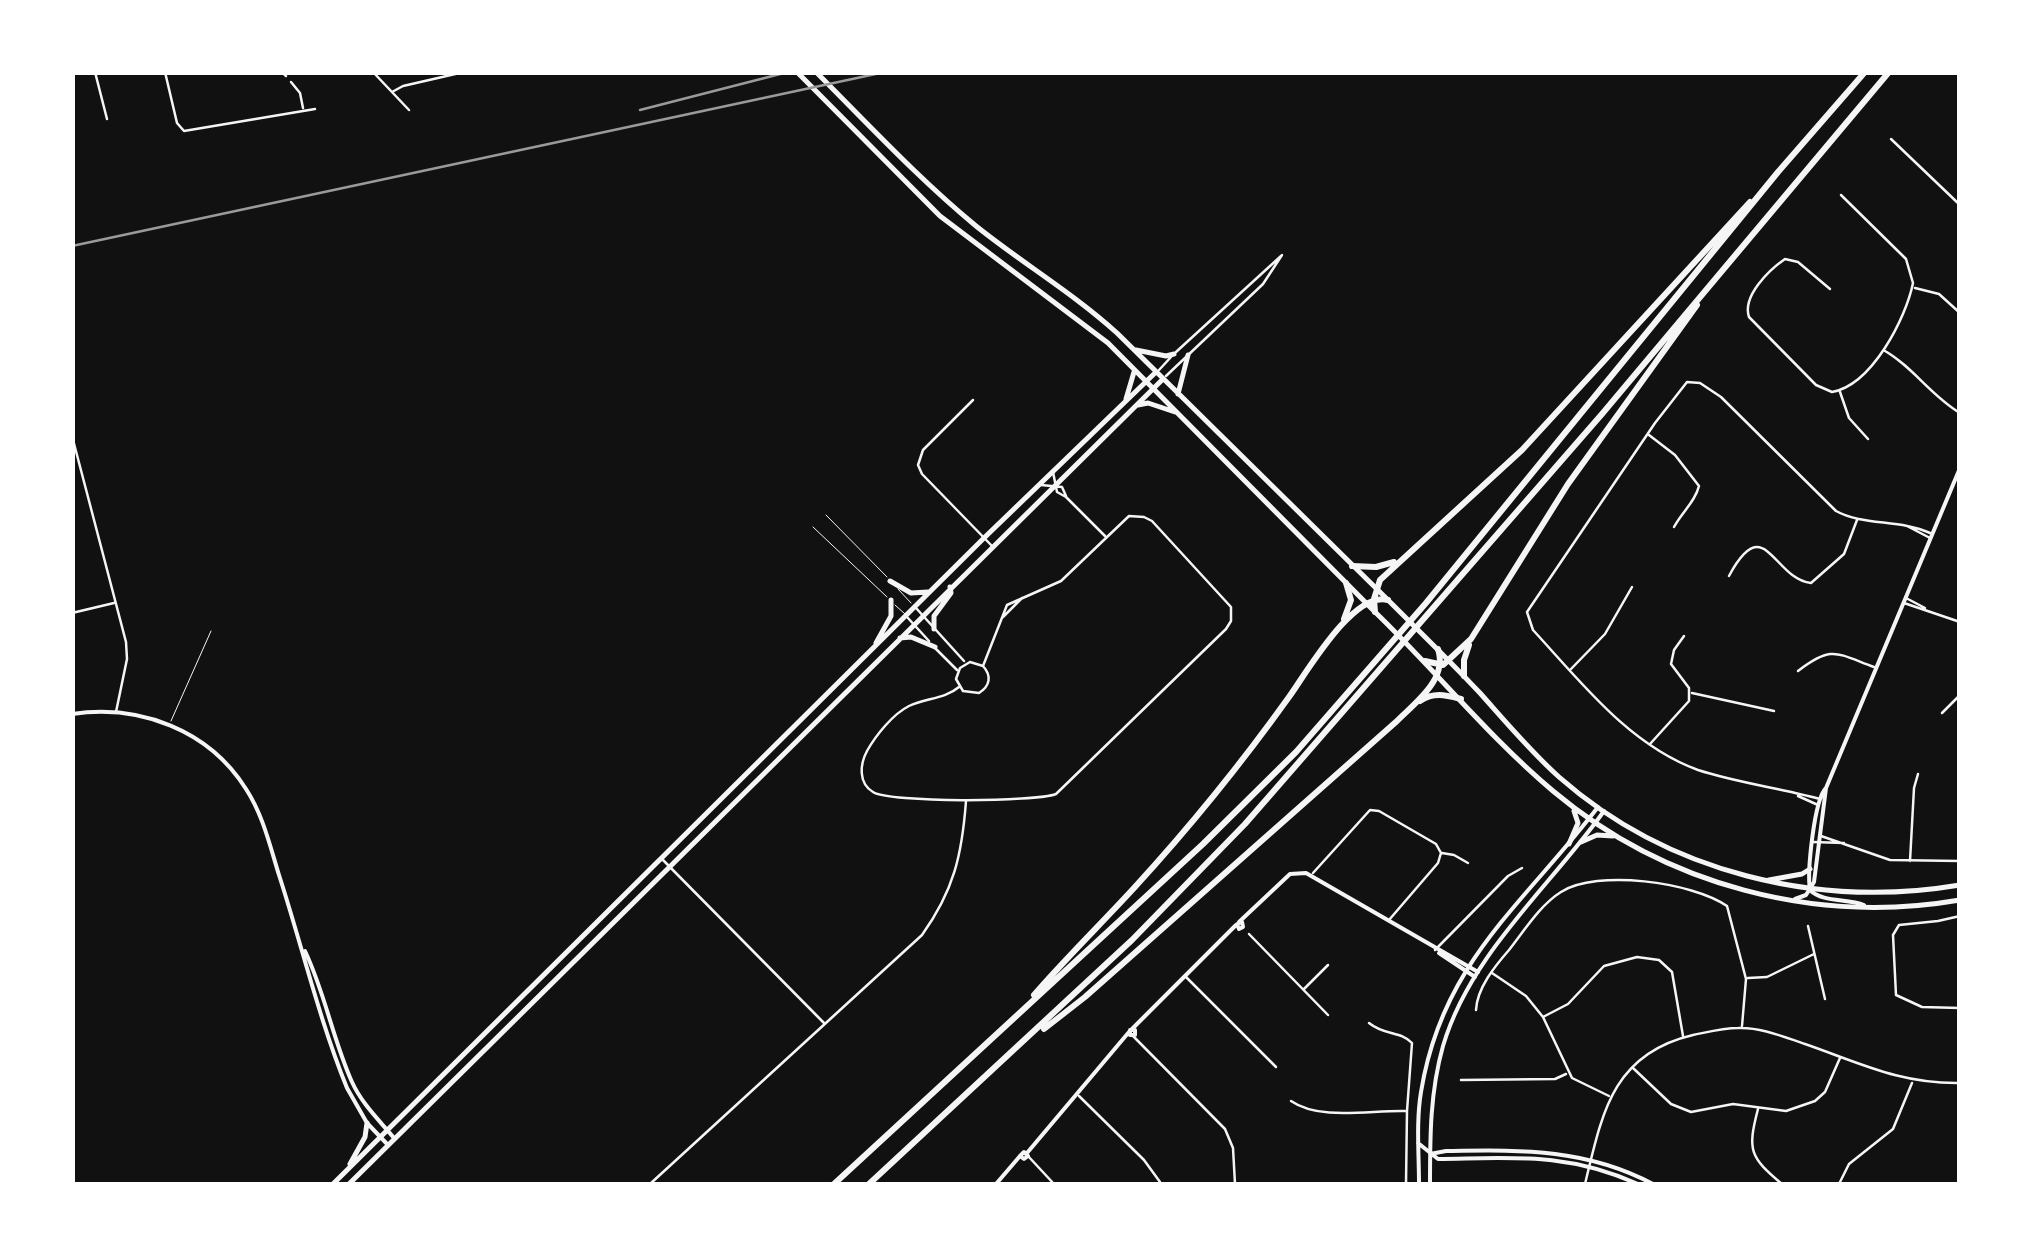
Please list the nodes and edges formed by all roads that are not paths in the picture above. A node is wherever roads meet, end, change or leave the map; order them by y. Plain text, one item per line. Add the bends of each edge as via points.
1 (96, 72) edge
2 (373, 72) edge
3 (464, 72) edge
4 (796, 72) edge
5 (816, 72) edge
6 (1866, 72) edge
7 (1889, 72) edge
8 (166, 73) edge
9 (291, 82) dead end
10 (392, 92) junction
11 (303, 109) junction
12 (315, 109) dead end
13 (408, 110) dead end
14 (107, 119) dead end
15 (1890, 139) dead end
16 (1778, 172) junction
17 (1841, 195) dead end
18 (1960, 205) edge
19 (1726, 262) junction
20 (1913, 288) junction
21 (1830, 289) dead end
22 (1960, 313) edge
23 (1134, 349) junction
24 (1885, 351) junction
25 (1174, 354) junction
26 (1188, 355) junction
27 (1130, 365) junction
28 (1156, 372) junction
29 (1163, 379) junction
30 (1147, 382) junction
31 (1154, 389) junction
32 (1840, 391) junction
33 (1178, 394) junction
34 (973, 400) dead end
35 (1124, 405) junction
36 (1138, 405) junction
37 (1178, 412) junction
38 (1960, 413) edge
39 (1648, 434) junction
40 (72, 436) edge
41 (1868, 439) dead end
42 (1960, 468) edge
43 (1052, 471) junction
44 (1054, 484) junction
45 (1037, 486) junction
46 (826, 516) dead end
47 (1857, 518) junction
48 (814, 526) dead end
49 (1674, 527) dead end
50 (1930, 536) junction
51 (984, 538) junction
52 (1106, 538) junction
53 (992, 546) junction
54 (1406, 554) junction
55 (1352, 566) junction
56 (1730, 576) dead end
57 (890, 581) junction
58 (1346, 584) junction
59 (1632, 586) dead end
60 (950, 587) junction
61 (1376, 588) junction
62 (933, 589) junction
63 (891, 600) junction
64 (1388, 600) junction
65 (1903, 600) junction
66 (1370, 601) junction
67 (116, 602) junction
68 (1429, 606) junction
69 (915, 607) junction
70 (1375, 612) joint
71 (72, 613) edge
72 (922, 615) junction
73 (906, 616) junction
74 (1960, 622) edge
75 (914, 624) junction
76 (1342, 624) junction
77 (934, 629) junction
78 (210, 630) dead end
79 (1684, 636) dead end
80 (899, 638) junction
81 (1470, 639) junction
82 (875, 646) junction
83 (935, 647) junction
84 (1393, 648) junction
85 (1438, 649) junction
86 (1426, 661) junction
87 (1450, 661) junction
88 (966, 663) junction
89 (1441, 665) junction
90 (983, 666) junction
91 (1875, 667) junction
92 (1570, 670) junction
93 (958, 671) junction
94 (1798, 671) dead end
95 (1438, 674) junction
96 (1464, 676) junction
97 (959, 687) junction
98 (1690, 693) junction
99 (1960, 695) edge
100 (1461, 699) junction
101 (1414, 704) junction
102 (1774, 710) dead end
103 (116, 712) junction
104 (1942, 713) dead end
105 (72, 714) edge
106 (170, 724) junction
107 (1650, 745) junction
108 (1918, 774) dead end
109 (966, 799) junction
110 (1821, 803) junction
111 (1572, 806) junction
112 (1601, 809) junction
113 (1592, 821) junction
114 (1616, 836) junction
115 (1816, 839) junction
116 (1581, 842) junction
117 (1569, 844) junction
118 (1441, 854) junction
119 (662, 859) junction
120 (1960, 861) edge
121 (1910, 862) junction
122 (1468, 863) dead end
123 (670, 866) junction
124 (1522, 868) dead end
125 (1810, 869) junction
126 (1310, 876) junction
127 (1761, 880) junction
128 (1960, 885) edge
129 (1810, 890) junction
130 (1791, 900) junction
131 (1960, 900) edge
132 (1868, 907) junction
133 (1960, 916) edge
134 (1388, 922) junction
135 (1240, 926) junction
136 (1808, 926) dead end
137 (300, 942) junction
138 (1435, 950) junction
139 (1814, 954) junction
140 (1328, 965) dead end
141 (1466, 968) junction
142 (1492, 973) junction
143 (1476, 974) junction
144 (1185, 976) junction
145 (1746, 979) junction
146 (1304, 990) junction
147 (1825, 999) dead end
148 (1960, 1008) edge
149 (1476, 1010) dead end
150 (330, 1013) junction
151 (1328, 1015) dead end
152 (322, 1016) junction
153 (1544, 1017) junction
154 (1010, 1022) junction
155 (1370, 1023) dead end
156 (824, 1024) junction
157 (334, 1026) junction
158 (1742, 1027) junction
159 (326, 1028) junction
160 (1133, 1033) junction
161 (1683, 1038) junction
162 (1011, 1054) junction
163 (1841, 1056) junction
164 (1276, 1067) dead end
165 (1632, 1067) junction
166 (1567, 1073) junction
167 (1461, 1080) dead end
168 (1912, 1081) junction
169 (1960, 1083) edge
170 (1077, 1093) junction
171 (1610, 1096) junction
172 (1291, 1101) dead end
173 (1758, 1108) junction
174 (1406, 1110) junction
175 (367, 1123) junction
176 (388, 1130) junction
177 (381, 1138) junction
178 (395, 1139) junction
179 (1418, 1143) junction
180 (388, 1146) junction
181 (1430, 1154) junction
182 (1024, 1156) junction
183 (1592, 1158) junction
184 (1590, 1165) junction
185 (346, 1171) junction
186 (1419, 1174) junction
187 (1160, 1182) dead end
188 (333, 1184) edge
189 (348, 1184) edge
190 (650, 1184) edge
191 (834, 1184) edge
192 (869, 1184) edge
193 (996, 1184) edge
194 (1054, 1184) edge
195 (1235, 1184) edge
196 (1406, 1184) edge
197 (1419, 1184) edge
198 (1430, 1184) edge
199 (1585, 1184) edge
200 (1638, 1184) edge
201 (1654, 1184) edge
202 (1782, 1184) edge
203 (1839, 1184) edge

1 - 14 street
2 - 10 street
3 - 10 street
4 - 27 main road via 949,223
5 - 23 main road via 942,197
6 - 16 highway
7 - 19 highway
8 - 11 street via 184,131
9 - 11 street
10 - 13 street
11 - 12 street
15 - 18 street
16 - 54 highway via 1522,450
16 - 68 highway
17 - 20 street via 1906,259
19 - 68 highway via 1602,414
19 - 81 highway via 1568,484
20 - 22 street via 1938,294
20 - 24 street
21 - 32 street via 1785,259 1746,306 1749,317 1816,385
23 - 25 main road
23 - 28 main road
24 - 32 street
24 - 38 street
25 - 26 street via 1282,255 1262,284
25 - 28 street
26 - 29 street
26 - 33 main road
27 - 30 main road
27 - 35 main road via 1135,376
28 - 29 main road
28 - 30 main road
29 - 31 main road
29 - 33 main road
30 - 31 main road
30 - 35 main road
31 - 36 main road
31 - 37 main road
32 - 41 street via 1848,418
33 - 55 main road
34 - 51 street via 923,450 918,465
35 - 43 main road
36 - 37 main road
36 - 44 main road
37 - 58 main road
39 - 47 street via 1682,385 1700,383 1826,503
39 - 49 street via 1700,486
39 - 92 street via 1528,612 1532,630
40 - 67 street
42 - 50 main road
43 - 44 street
43 - 45 main road
44 - 45 street
44 - 52 street
44 - 53 main road
45 - 51 main road
46 - 57 lane
47 - 50 street via 1901,523
47 - 56 street via 1844,554 1811,583 1755,547
48 - 63 lane
50 - 65 main road
51 - 53 street
51 - 62 main road
52 - 90 street via 1061,581 1007,605
52 - 109 street via 1129,516 1152,521 1226,599 1231,621 1056,794
53 - 60 main road
54 - 55 highway via 1384,566
54 - 61 highway
55 - 61 main road
57 - 62 main road via 919,595
57 - 69 lane
58 - 66 main road
58 - 76 highway via 1351,600
59 - 92 street via 1605,634
60 - 72 main road
60 - 77 main road
61 - 64 main road
61 - 66 highway
62 - 69 main road
63 - 73 lane
63 - 82 main road via 892,616
64 - 66 highway
64 - 85 main road
65 - 74 street
65 - 91 main road
66 - 70 highway
66 - 76 highway
67 - 71 street
67 - 103 street via 127,650
68 - 84 highway
69 - 72 street
69 - 73 main road
70 - 86 main road
72 - 75 main road
72 - 77 street
73 - 75 street
73 - 82 main road
75 - 80 main road
75 - 83 street
76 - 154 highway via 1200,812
77 - 88 street
78 - 106 lane
79 - 98 street via 1671,664
80 - 83 main road
80 - 123 main road
81 - 87 highway
81 - 96 highway
82 - 119 main road
83 - 93 street
84 - 154 highway via 1203,844
84 - 162 highway via 1245,824
85 - 87 main road
85 - 89 highway
86 - 89 highway
86 - 95 main road
87 - 89 highway
87 - 96 main road
88 - 90 street
88 - 93 street
89 - 95 highway
90 - 97 street via 989,675 983,690 973,694
91 - 94 street via 1827,652
91 - 110 main road
92 - 107 street
93 - 97 street
95 - 100 main road
95 - 101 highway
96 - 112 main road via 1548,767
97 - 109 street via 897,714 868,751 862,776 868,789 885,797
98 - 102 street
98 - 107 street
99 - 104 street
100 - 101 highway via 1429,695
100 - 111 main road
101 - 162 highway via 1085,997
103 - 105 main road
103 - 106 main road
106 - 137 main road via 208,747 248,791
107 - 110 street via 1695,768
108 - 121 street
109 - 156 street via 962,847 942,907 922,935
110 - 115 main road
111 - 113 main road
111 - 117 main road via 1578,823
112 - 113 main road
112 - 127 main road via 1663,844
113 - 114 main road
113 - 116 main road
113 - 117 main road
114 - 116 main road
114 - 130 main road via 1688,872
115 - 121 street
115 - 125 main road
115 - 129 main road
116 - 143 main road
117 - 141 main road
118 - 122 street
118 - 126 street via 1436,844 1370,810
118 - 134 street
119 - 123 street
119 - 176 main road
120 - 121 street
123 - 156 street
123 - 178 main road
124 - 138 street
125 - 127 main road
125 - 129 main road
126 - 134 main road
126 - 135 main road via 1290,874
127 - 129 main road
128 - 129 main road via 1890,893
129 - 130 main road
129 - 132 main road
130 - 132 main road
131 - 132 main road
133 - 148 street via 1899,925 1893,935 1896,995 1922,1007
134 - 138 main road
135 - 144 main road
135 - 146 street
136 - 139 street
137 - 150 main road
137 - 152 main road
138 - 141 main road
139 - 145 street
139 - 147 street
140 - 146 street
141 - 143 main road
141 - 179 main road via 1430,1049
142 - 145 street via 1562,891 1584,883 1653,882 1727,906
142 - 149 street
142 - 153 street
143 - 181 main road via 1443,1046
144 - 160 main road
144 - 164 street
145 - 158 street
146 - 151 street
150 - 152 main road
150 - 157 main road
152 - 159 main road
153 - 161 street via 1568,1004 1604,966 1637,957 1659,960 1672,972
153 - 166 street
154 - 191 highway
155 - 174 street via 1412,1042
156 - 190 street
157 - 159 main road
157 - 176 main road via 353,1083
158 - 161 street
158 - 163 street
159 - 175 main road via 346,1088
160 - 170 main road
160 - 195 street via 1225,1129
161 - 165 street via 1650,1050
162 - 192 highway
163 - 168 street
163 - 173 street via 1815,1101 1786,1111
165 - 171 street
165 - 173 street via 1672,1104 1692,1112 1734,1104
166 - 167 street via 1555,1079
166 - 171 street
168 - 169 street
168 - 203 street via 1892,1129 1850,1164
170 - 182 main road
170 - 187 street
171 - 183 street
172 - 174 street via 1316,1112
173 - 202 street via 1753,1156
174 - 196 street
175 - 177 main road
175 - 185 main road
176 - 177 main road
176 - 178 main road
177 - 180 main road
177 - 185 main road
178 - 180 main road
179 - 181 main road
179 - 186 main road
180 - 189 main road
181 - 183 main road via 1536,1151
181 - 184 main road
181 - 186 main road
181 - 198 main road
182 - 193 main road
182 - 194 street
183 - 184 street
183 - 201 main road
184 - 199 street
184 - 200 main road
185 - 188 main road
186 - 197 main road

